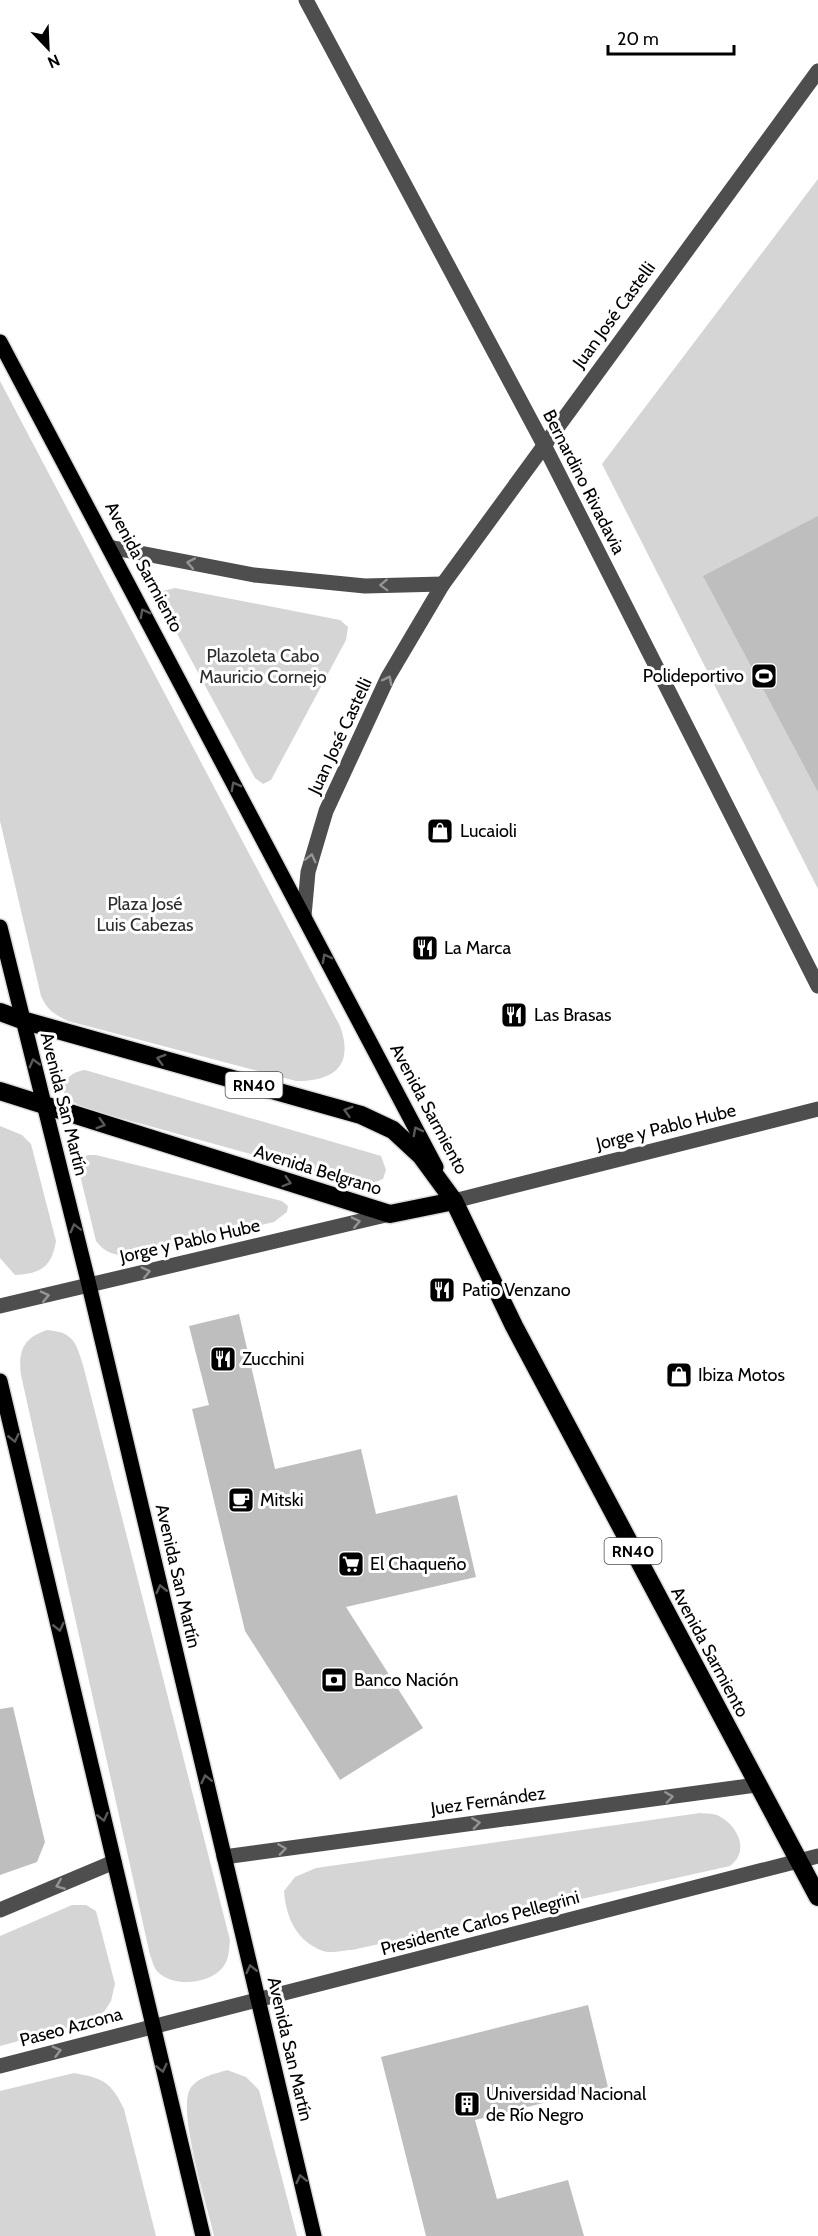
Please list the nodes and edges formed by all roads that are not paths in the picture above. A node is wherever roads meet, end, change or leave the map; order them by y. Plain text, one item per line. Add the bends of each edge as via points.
1 (306, 0) edge
2 (818, 70) edge
3 (0, 342) edge
4 (544, 445) junction
5 (109, 547) junction
6 (443, 584) junction
7 (304, 916) junction
8 (0, 927) edge
9 (818, 986) edge
10 (0, 1012) edge
11 (22, 1020) junction
12 (0, 1091) edge
13 (45, 1106) junction
14 (818, 1109) edge
15 (454, 1201) junction
16 (390, 1214) junction
17 (89, 1285) junction
18 (0, 1306) edge
19 (0, 1381) edge
20 (756, 1785) junction
21 (818, 1856) edge
22 (224, 1857) junction
23 (799, 1860) junction
24 (114, 1862) junction
25 (818, 1897) edge
26 (0, 1910) edge
27 (258, 2001) junction
28 (152, 2026) junction
29 (0, 2066) edge
30 (203, 2236) edge
31 (314, 2236) edge

1 - 4 street, Bernardino Rivadavia
2 - 4 street, Juan José Castelli
3 - 5 main road, Avenida Sarmiento
4 - 6 street, Juan José Castelli
4 - 9 street, Bernardino Rivadavia
6 -> 5 street via 365,586 254,575
7 -> 5 main road, Avenida Sarmiento
7 -> 6 street, Juan José Castelli via 308,872 326,811 388,677
15 -> 7 main road, Avenida Sarmiento
8 - 11 main road, Avenida San Martín
10 - 11 highway, RN40
13 -> 11 main road, Avenida San Martín
15 -> 11 highway, RN40 via 421,1156 393,1130 361,1115
12 - 13 highway, Avenida Belgrano
13 -> 16 highway, Avenida Belgrano
17 -> 13 main road, Avenida San Martín
14 - 15 street, Jorge y Pablo Hube
15 - 16 highway, Avenida Belgrano
15 - 20 highway, Avenida Sarmiento / RN40 via 514,1326
17 -> 16 street, Jorge y Pablo Hube
18 -> 17 street, Jorge y Pablo Hube
22 -> 17 main road, Avenida San Martín
19 -> 24 main road
22 -> 20 street, Juez Fernández
20 - 23 highway, Avenida Sarmiento / RN40
21 - 23 street, Presidente Carlos Pellegrini
27 -> 22 main road, Avenida San Martín
23 - 25 highway, Avenida Sarmiento / RN40
23 - 27 street, Presidente Carlos Pellegrini
24 -> 26 street
24 - 28 main road
27 - 28 street, Presidente Carlos Pellegrini
31 -> 27 main road, Avenida San Martín
29 -> 28 street, Paseo Azcona
28 -> 30 main road

